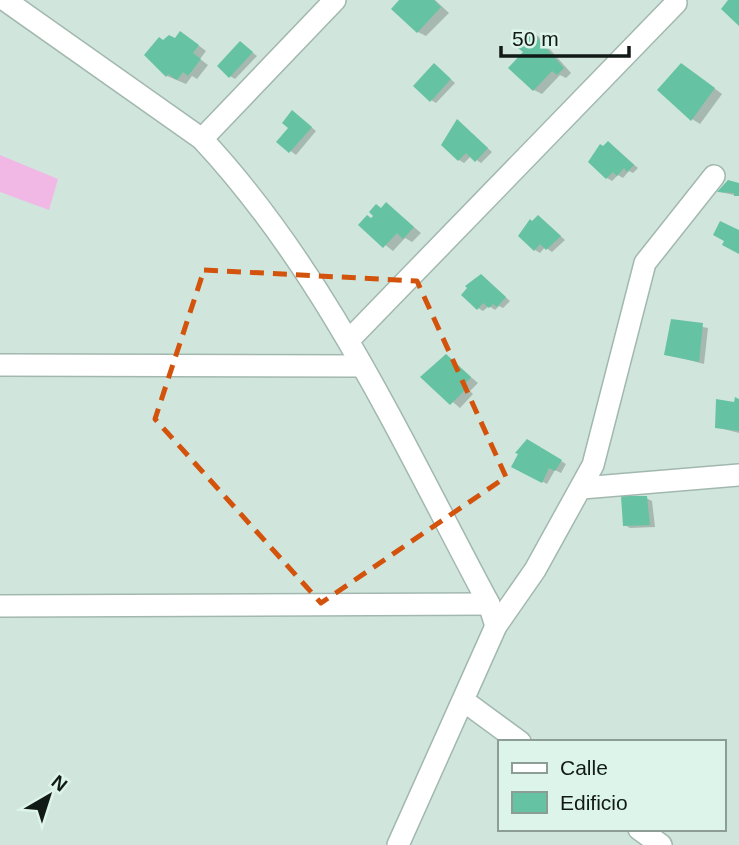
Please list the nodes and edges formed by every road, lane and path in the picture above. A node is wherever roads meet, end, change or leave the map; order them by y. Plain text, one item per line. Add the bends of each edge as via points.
1 (5, 0) edge
2 (335, 0) edge
3 (676, 3) dead end
4 (32, 8) edge
5 (202, 139) junction
6 (714, 176) dead end
7 (349, 340) junction
8 (0, 365) edge
9 (360, 366) junction
10 (739, 475) edge
11 (582, 488) junction
12 (489, 604) junction
13 (0, 606) edge
14 (496, 626) junction
15 (464, 701) junction
16 (517, 740) edge
17 (642, 831) edge
18 (398, 845) edge
19 (661, 845) edge

1 - 4 street
2 - 5 street
3 - 7 street
4 - 5 street
5 - 7 street via 227,165 307,272
6 - 11 street via 645,263 598,451
7 - 9 street
8 - 9 street
9 - 12 street
10 - 11 street
11 - 14 street
12 - 13 street
12 - 14 street
14 - 15 street
15 - 16 street
15 - 18 street
17 - 19 street

